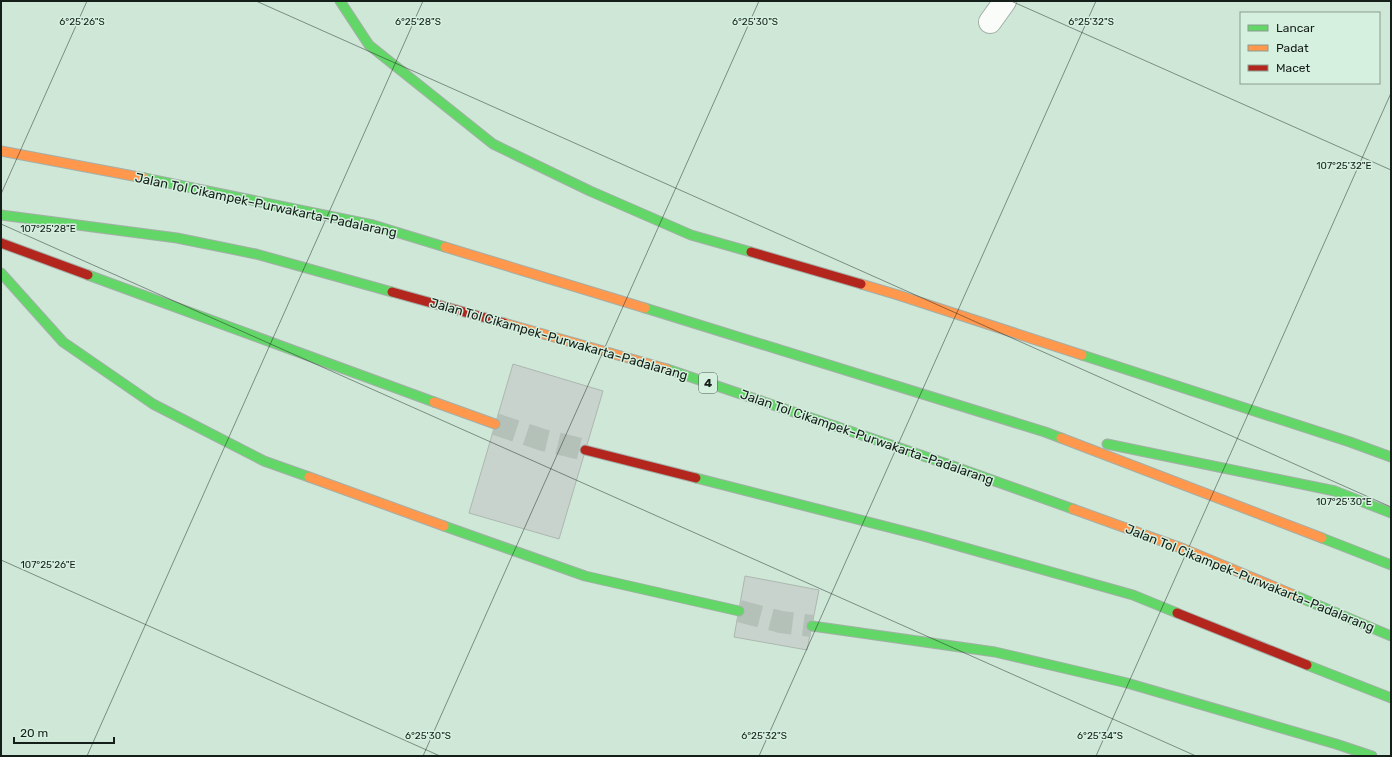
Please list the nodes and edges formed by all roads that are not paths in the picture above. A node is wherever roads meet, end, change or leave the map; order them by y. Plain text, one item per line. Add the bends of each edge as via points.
1 (340, 1) edge
2 (1005, 1) edge
3 (990, 22) dead end
4 (1, 151) edge
5 (1, 215) edge
6 (1, 243) edge
7 (1, 273) edge
8 (495, 424) tunnel mouth
9 (1045, 432) junction
10 (585, 450) tunnel mouth
11 (1391, 457) edge
12 (1391, 514) edge
13 (1391, 565) edge
14 (739, 611) tunnel mouth
15 (812, 626) tunnel mouth
16 (1391, 636) edge
17 (1391, 698) edge
18 (1372, 756) edge

1 - 11 highway via 369,45 494,144 590,191 691,235 898,295
2 - 3 street
4 - 9 highway, Jalan Tol Cikampek–Purwakarta–Padalarang via 198,188 373,225
5 - 16 highway, Jalan Tol Cikampek–Purwakarta–Padalarang / 4 via 177,238 256,254 671,370 950,464 1184,549
6 - 8 highway
7 - 14 highway via 63,342 153,404 264,461 585,576
9 - 12 highway via 1335,491
9 - 13 highway, Jalan Tol Cikampek–Purwakarta–Padalarang
10 - 17 highway via 923,536 1133,595
15 - 18 highway via 995,652 1127,683

